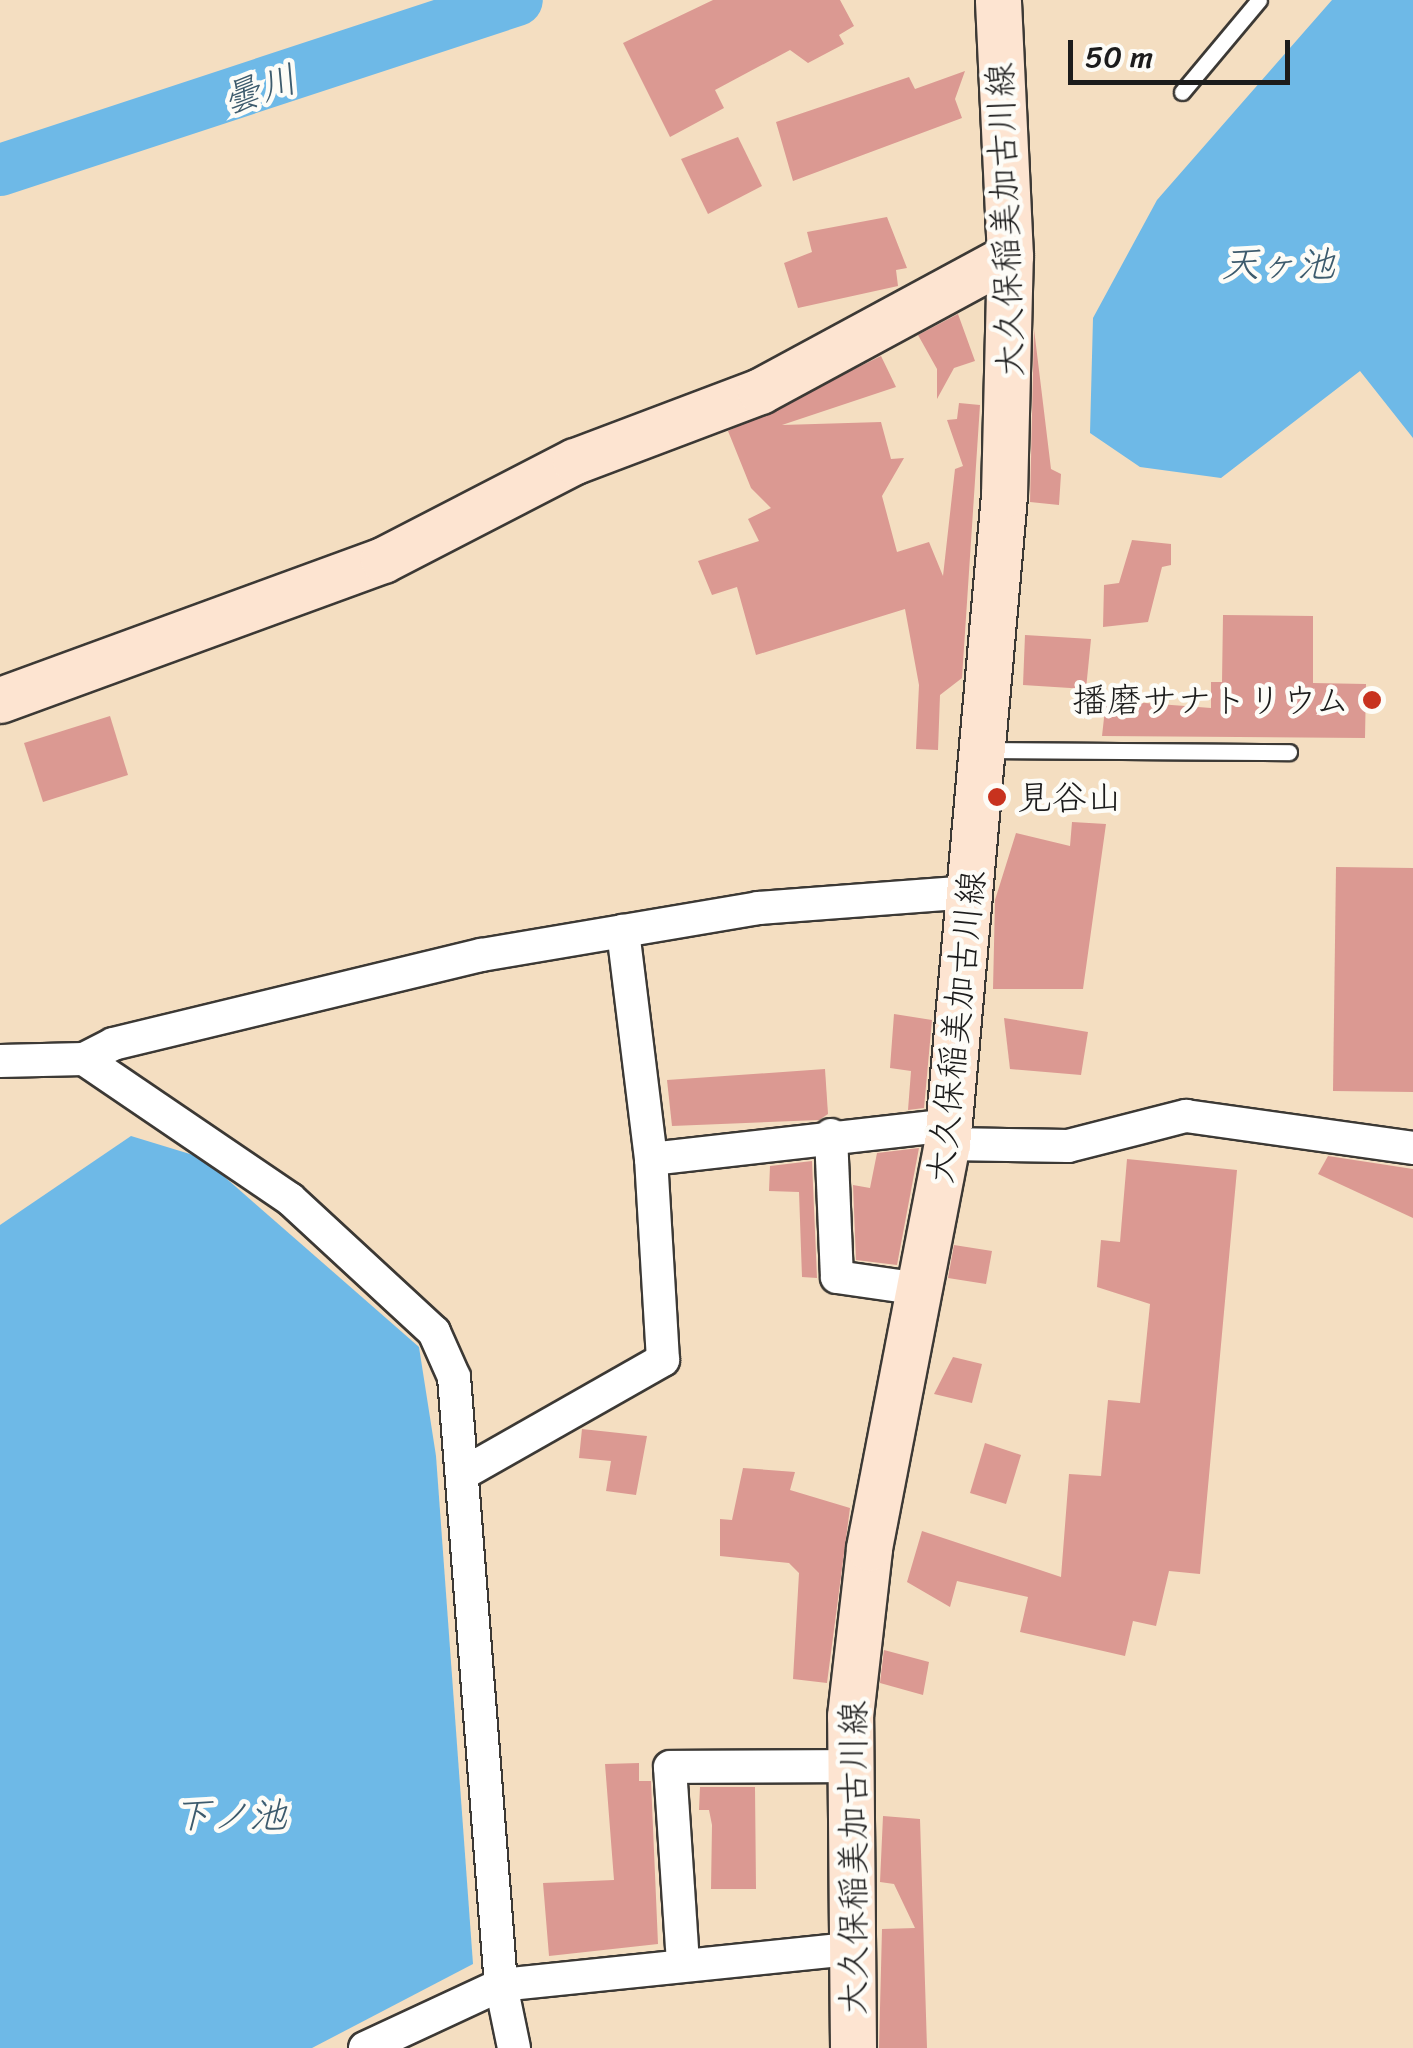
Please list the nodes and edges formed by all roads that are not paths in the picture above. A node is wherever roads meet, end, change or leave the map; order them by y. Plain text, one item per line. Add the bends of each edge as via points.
1 (998, 0) edge
2 (1259, 0) edge
3 (1182, 92) dead end
4 (1010, 256) junction
5 (0, 700) edge
6 (984, 750) junction
7 (1289, 752) dead end
8 (972, 892) junction
9 (623, 931) junction
10 (84, 1060) junction
11 (0, 1062) edge
12 (831, 1135) junction
13 (948, 1135) junction
14 (1413, 1148) edge
15 (652, 1159) junction
16 (920, 1289) junction
17 (464, 1472) junction
18 (848, 1766) junction
19 (850, 1949) junction
20 (682, 1963) junction
21 (501, 1985) junction
22 (366, 2048) edge
23 (514, 2048) edge
24 (852, 2048) edge

1 - 4 main road, 大久保稲美加古川線
2 - 3 lane
4 - 5 main road via 760,392 575,461 383,560
4 - 6 main road, 大久保稲美加古川線 via 1011,380
6 - 7 lane
6 - 8 main road, 大久保稲美加古川線
8 - 9 street via 758,908
8 - 13 main road, 大久保稲美加古川線
9 - 10 street via 481,955 113,1044
9 - 15 street
10 - 11 street
10 - 17 street via 290,1198 434,1332 454,1377
12 - 13 street
12 - 15 street
12 - 16 street via 837,1276
13 - 14 street via 1068,1146 1186,1116
13 - 16 main road, 大久保稲美加古川線
15 - 17 street via 663,1360
16 - 18 main road, 大久保稲美加古川線 via 869,1548
17 - 21 street
18 - 19 main road, 大久保稲美加古川線
18 - 20 street via 670,1767
19 - 20 street
19 - 24 main road, 大久保稲美加古川線
20 - 21 street
21 - 22 street
21 - 23 street

